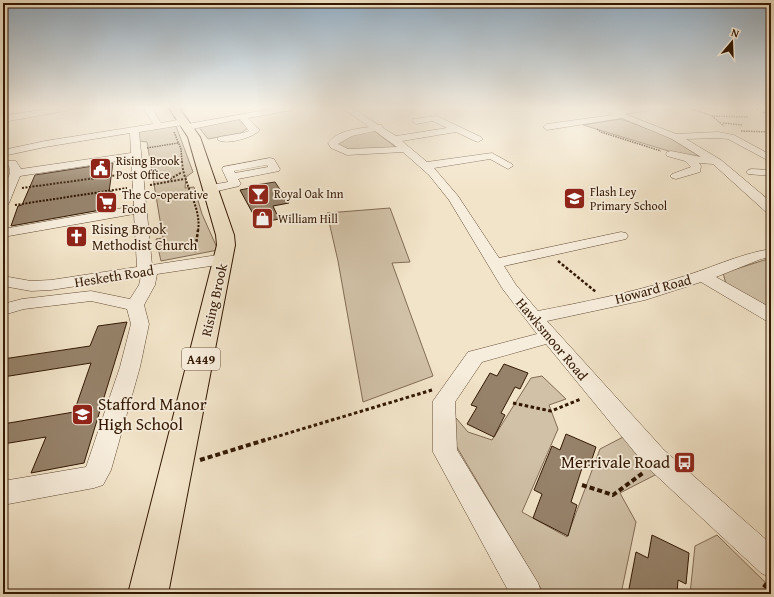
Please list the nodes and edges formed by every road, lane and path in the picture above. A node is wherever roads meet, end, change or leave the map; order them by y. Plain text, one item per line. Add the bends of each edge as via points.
1 (97, 136) edge
2 (135, 136) edge
3 (162, 136) edge
4 (180, 136) edge
5 (190, 136) edge
6 (239, 136) edge
7 (348, 136) edge
8 (390, 136) edge
9 (431, 136) edge
10 (473, 136) edge
11 (613, 136) edge
12 (700, 136) edge
13 (724, 136) edge
14 (675, 137) joint
15 (478, 138) dead end
16 (222, 139) dead end
17 (740, 143) junction
18 (401, 144) junction
19 (763, 144) dead end
20 (136, 153) junction
21 (3, 154) edge
22 (671, 154) joint
23 (691, 159) junction
24 (771, 159) edge
25 (717, 162) junction
26 (82, 163) junction
27 (425, 166) junction
28 (508, 166) dead end
29 (182, 172) junction
30 (752, 172) dead end
31 (16, 173) junction
32 (136, 173) junction
33 (771, 173) edge
34 (676, 176) dead end
35 (39, 177) dead end
36 (231, 177) dead end
37 (184, 179) junction
38 (164, 182) junction
39 (138, 187) junction
40 (209, 189) junction
41 (9, 190) junction
42 (7, 204) edge
43 (140, 209) junction
44 (771, 209) edge
45 (3, 233) edge
46 (621, 236) dead end
47 (547, 252) junction
48 (771, 253) edge
49 (224, 259) junction
50 (193, 264) junction
51 (494, 264) junction
52 (148, 271) junction
53 (704, 276) junction
54 (11, 283) edge
55 (3, 293) edge
56 (607, 301) junction
57 (135, 305) junction
58 (3, 310) edge
59 (771, 316) edge
60 (534, 318) junction
61 (550, 337) junction
62 (457, 382) junction
63 (597, 392) junction
64 (513, 403) dead end
65 (660, 462) junction
66 (176, 467) junction
67 (582, 485) dead end
68 (3, 493) edge
69 (771, 563) edge
70 (771, 578) edge
71 (148, 594) edge
72 (527, 594) edge
73 (759, 594) edge

1 - 21 street
2 - 20 street
3 - 20 path
4 - 29 path
5 - 40 highway, Rising Brook / A449 via 196,142
6 - 16 street
7 - 18 street via 336,140 334,146 347,152
8 - 18 street, Hawksmoor Road
9 - 18 street
10 - 15 street
11 - 22 path
12 - 14 street
13 - 17 street
14 - 25 street
17 - 19 street
17 - 24 street
18 - 27 street, Hawksmoor Road
20 - 26 street
20 - 32 street
21 - 31 street via 15,165
22 - 23 street
23 - 25 street
23 - 34 street via 696,170
25 - 44 street
26 - 31 street
26 - 35 street via 81,170
27 - 28 street via 492,156
27 - 51 street, Hawksmoor Road via 454,200
29 - 37 path
29 - 38 path
30 - 33 street
31 - 41 street
32 - 39 street
32 - 41 path
36 - 40 street via 235,184
37 - 38 path
37 - 50 path via 197,213 199,226
38 - 39 path
39 - 42 path
39 - 43 street
40 - 49 highway, Rising Brook / A449 via 225,235
41 - 42 street
43 - 45 street
43 - 52 street
46 - 47 street
47 - 51 street
47 - 56 path
48 - 53 street, Howard Road via 758,255
49 - 50 street, Hesketh Road
49 - 66 highway, Rising Brook / A449
50 - 52 street, Hesketh Road
51 - 60 street, Hawksmoor Road
52 - 54 street, Hesketh Road via 51,285
52 - 57 street via 147,285
53 - 56 street, Howard Road via 639,296
53 - 59 street
54 - 55 street
56 - 60 street, Howard Road
57 - 58 street via 91,296 22,304
57 - 68 street via 140,324 130,367 94,477
60 - 61 street, Hawksmoor Road
61 - 62 street via 475,357
61 - 63 street, Hawksmoor Road
62 - 66 path
62 - 72 street via 444,401 445,452
63 - 64 path via 551,410
63 - 65 street, Hawksmoor Road
65 - 67 path via 613,495
65 - 69 street, Hawksmoor Road
66 - 71 highway, Rising Brook / A449
70 - 73 path

